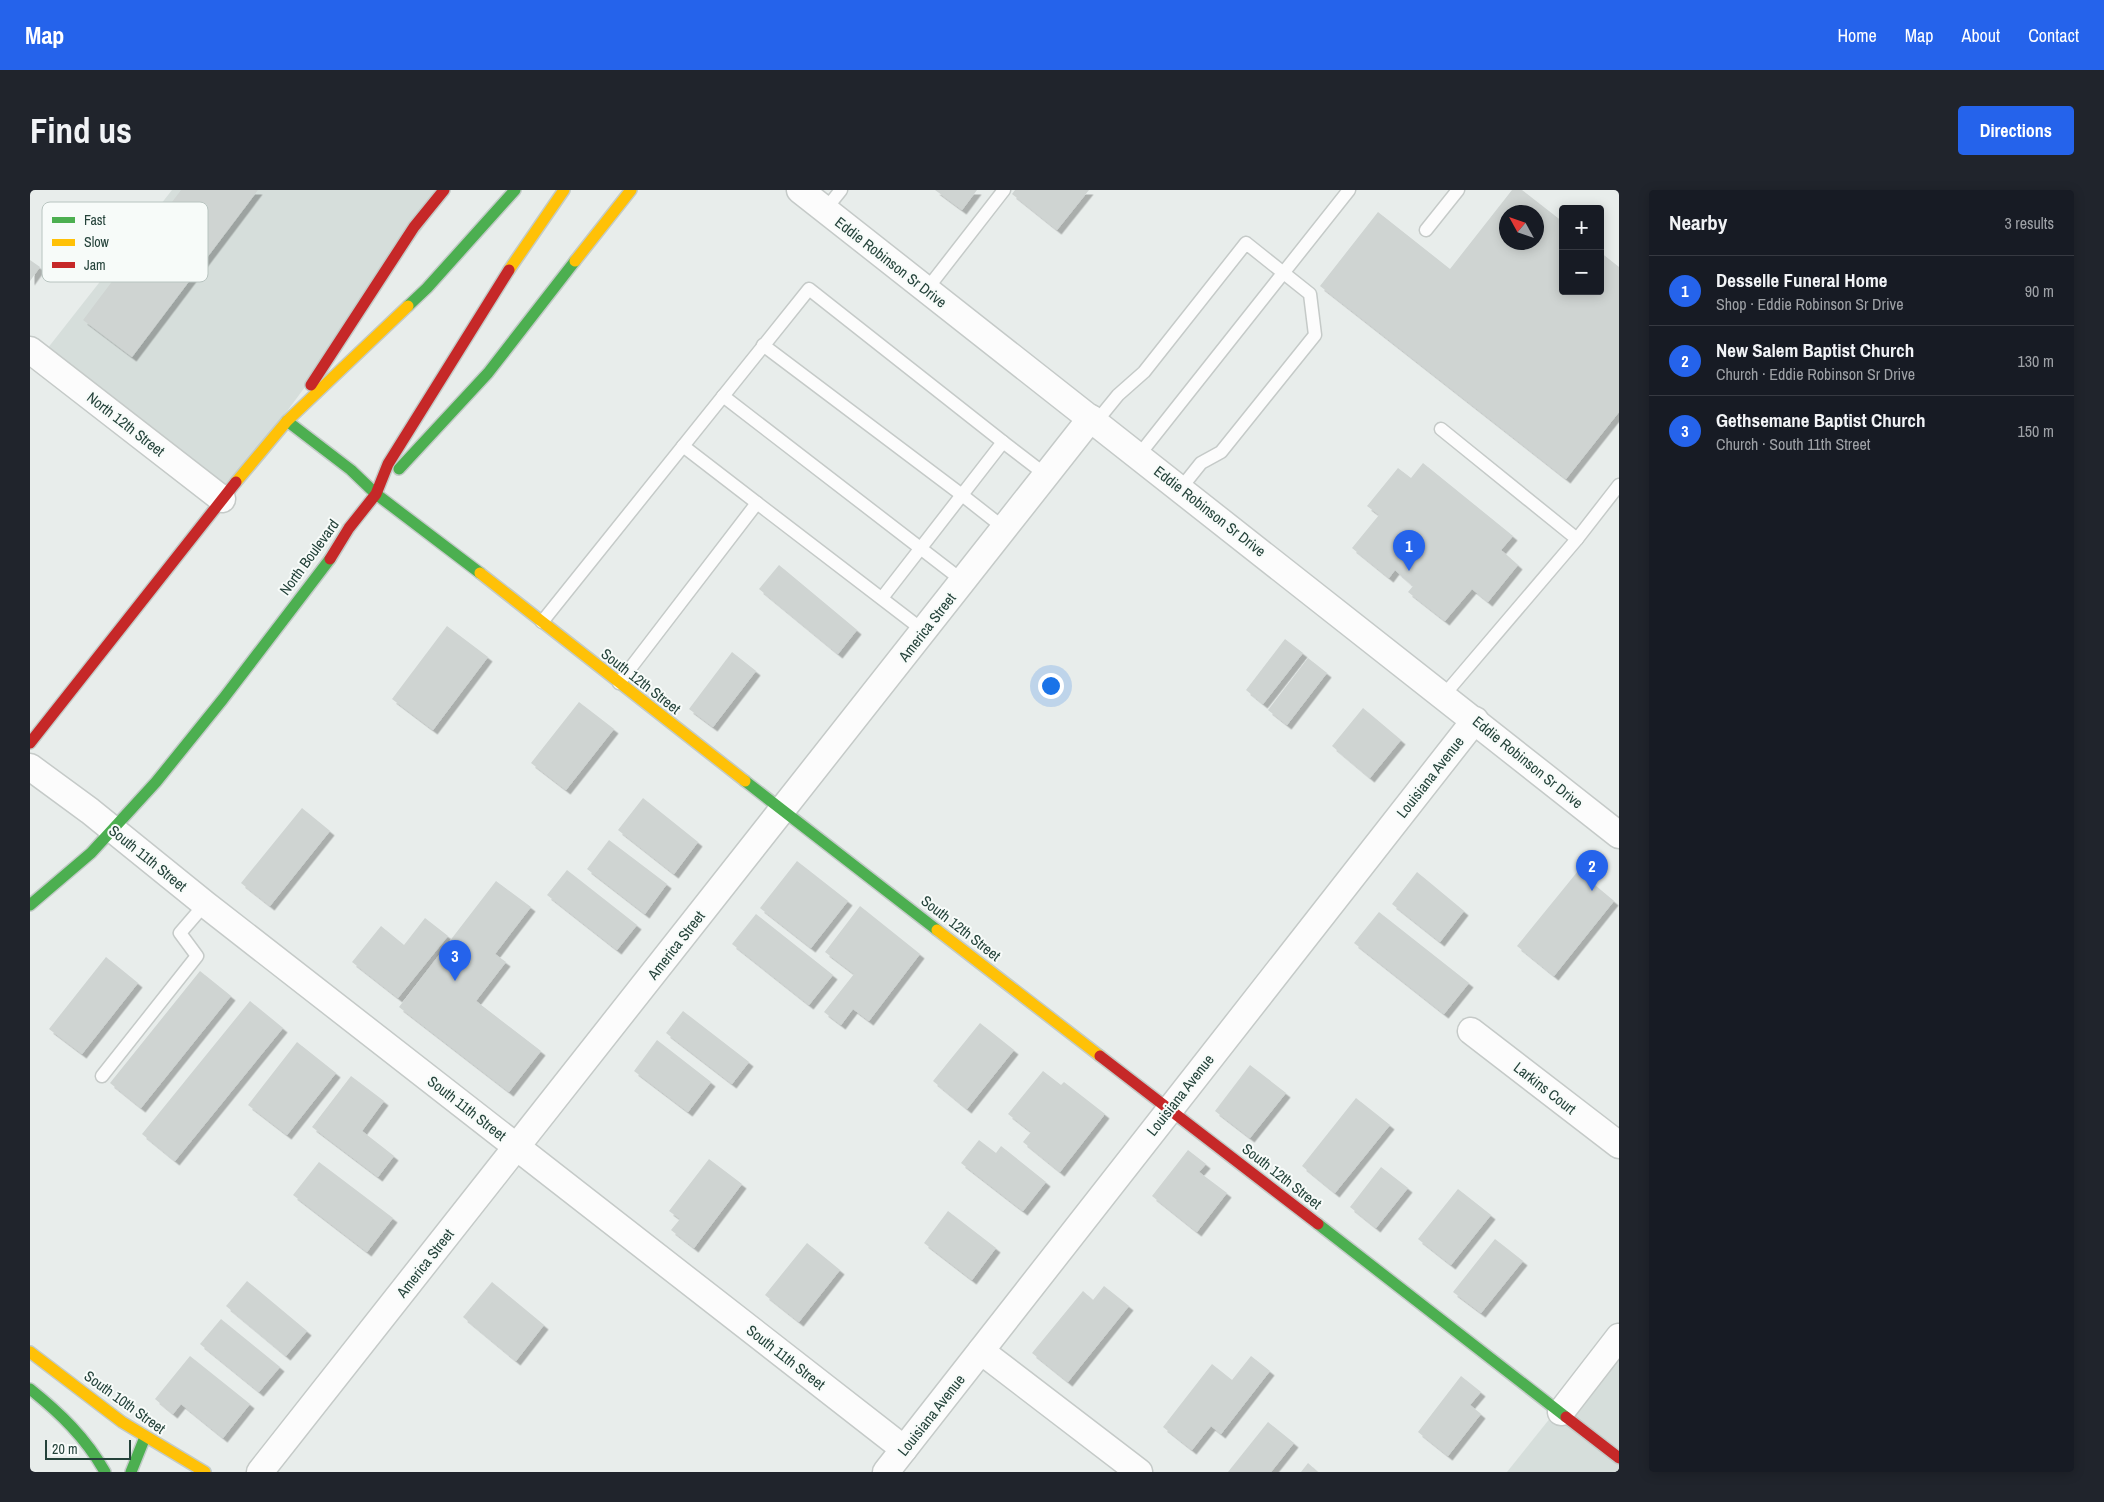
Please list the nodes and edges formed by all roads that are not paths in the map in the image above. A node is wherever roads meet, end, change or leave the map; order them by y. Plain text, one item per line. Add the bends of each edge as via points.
1 (444, 190) edge
2 (564, 190) edge
3 (631, 190) edge
4 (800, 190) edge
5 (842, 190) edge
6 (1004, 190) edge
7 (1349, 190) edge
8 (1458, 190) edge
9 (512, 194) edge
10 (825, 210) junction
11 (1426, 230) dead end
12 (1284, 272) junction
13 (927, 289) junction
14 (764, 346) junction
15 (30, 350) edge
16 (723, 396) junction
17 (1094, 420) junction
18 (287, 421) junction
19 (1441, 429) dead end
20 (1004, 442) junction
21 (683, 446) junction
22 (1138, 455) junction
23 (1046, 475) junction
24 (1619, 485) edge
25 (1181, 488) junction
26 (376, 494) junction
27 (962, 495) junction
28 (222, 498) junction
29 (757, 503) junction
30 (1004, 528) junction
31 (1577, 539) junction
32 (920, 549) junction
33 (963, 581) junction
34 (882, 598) junction
35 (542, 622) junction
36 (924, 631) junction
37 (619, 683) junction
38 (1444, 695) junction
39 (1475, 720) junction
40 (30, 743) edge
41 (30, 767) edge
42 (783, 810) junction
43 (113, 830) junction
44 (1619, 835) edge
45 (205, 904) junction
46 (30, 905) edge
47 (1472, 1031) dead end
48 (102, 1076) dead end
49 (1170, 1108) junction
50 (1619, 1145) edge
51 (516, 1147) junction
52 (1619, 1337) edge
53 (981, 1351) junction
54 (30, 1352) edge
55 (30, 1389) edge
56 (1562, 1412) junction
57 (145, 1437) junction
58 (904, 1449) junction
59 (1619, 1458) edge
60 (105, 1472) edge
61 (131, 1472) edge
62 (205, 1472) edge
63 (260, 1472) edge
64 (886, 1472) edge
65 (1139, 1472) edge

1 - 18 street via 414,227
2 - 26 street, North Boulevard via 496,289 440,379 388,464
3 - 26 street via 488,373
4 - 10 street, Eddie Robinson Sr Drive
5 - 10 lane
6 - 13 lane
7 - 12 lane
8 - 11 lane
9 - 18 street via 427,288
10 - 13 street, Eddie Robinson Sr Drive
12 - 17 lane via 1246,243 1144,372
12 - 22 lane
12 - 25 lane via 1310,294 1316,336 1221,452 1201,463
13 - 17 street, Eddie Robinson Sr Drive
14 - 16 lane
14 - 20 lane via 809,289
14 - 27 lane
15 - 28 street, North 12th Street
16 - 21 lane
16 - 32 lane
17 - 22 street, Eddie Robinson Sr Drive
17 - 23 street, America Street
18 - 26 street, South 12th Street via 351,470
18 - 28 street
19 - 31 lane
20 - 23 lane
20 - 27 lane
21 - 29 lane
21 - 35 lane
22 - 25 street, Eddie Robinson Sr Drive
23 - 30 street, America Street
24 - 31 lane
25 - 38 street, Eddie Robinson Sr Drive
26 - 35 street, South 12th Street
26 - 43 street, North Boulevard via 223,699
27 - 30 lane
27 - 32 lane
28 - 40 street
29 - 34 lane
29 - 37 lane
30 - 33 street, America Street
31 - 38 lane
32 - 33 lane
32 - 34 lane
33 - 36 street, America Street
34 - 36 lane
35 - 37 street, South 12th Street
36 - 42 street, America Street
37 - 42 street, South 12th Street
38 - 39 street, Eddie Robinson Sr Drive
39 - 44 street, Eddie Robinson Sr Drive
39 - 49 street, Louisiana Avenue
41 - 43 street, South 11th Street
42 - 49 street, South 12th Street
42 - 51 street, America Street
43 - 45 street, South 11th Street
43 - 46 street, North Boulevard
45 - 48 lane via 180,933 197,956
45 - 51 street, South 11th Street
47 - 50 street, Larkins Court
49 - 53 street, Louisiana Avenue
49 - 56 street, South 12th Street
51 - 58 street, South 11th Street
51 - 63 street, America Street
52 - 56 street
53 - 58 street, Louisiana Avenue
53 - 65 street
54 - 57 street, South 10th Street
55 - 60 street via 76,1430
56 - 59 street, South 12th Street
57 - 61 street
57 - 62 street, South 10th Street
58 - 64 street, Louisiana Avenue

